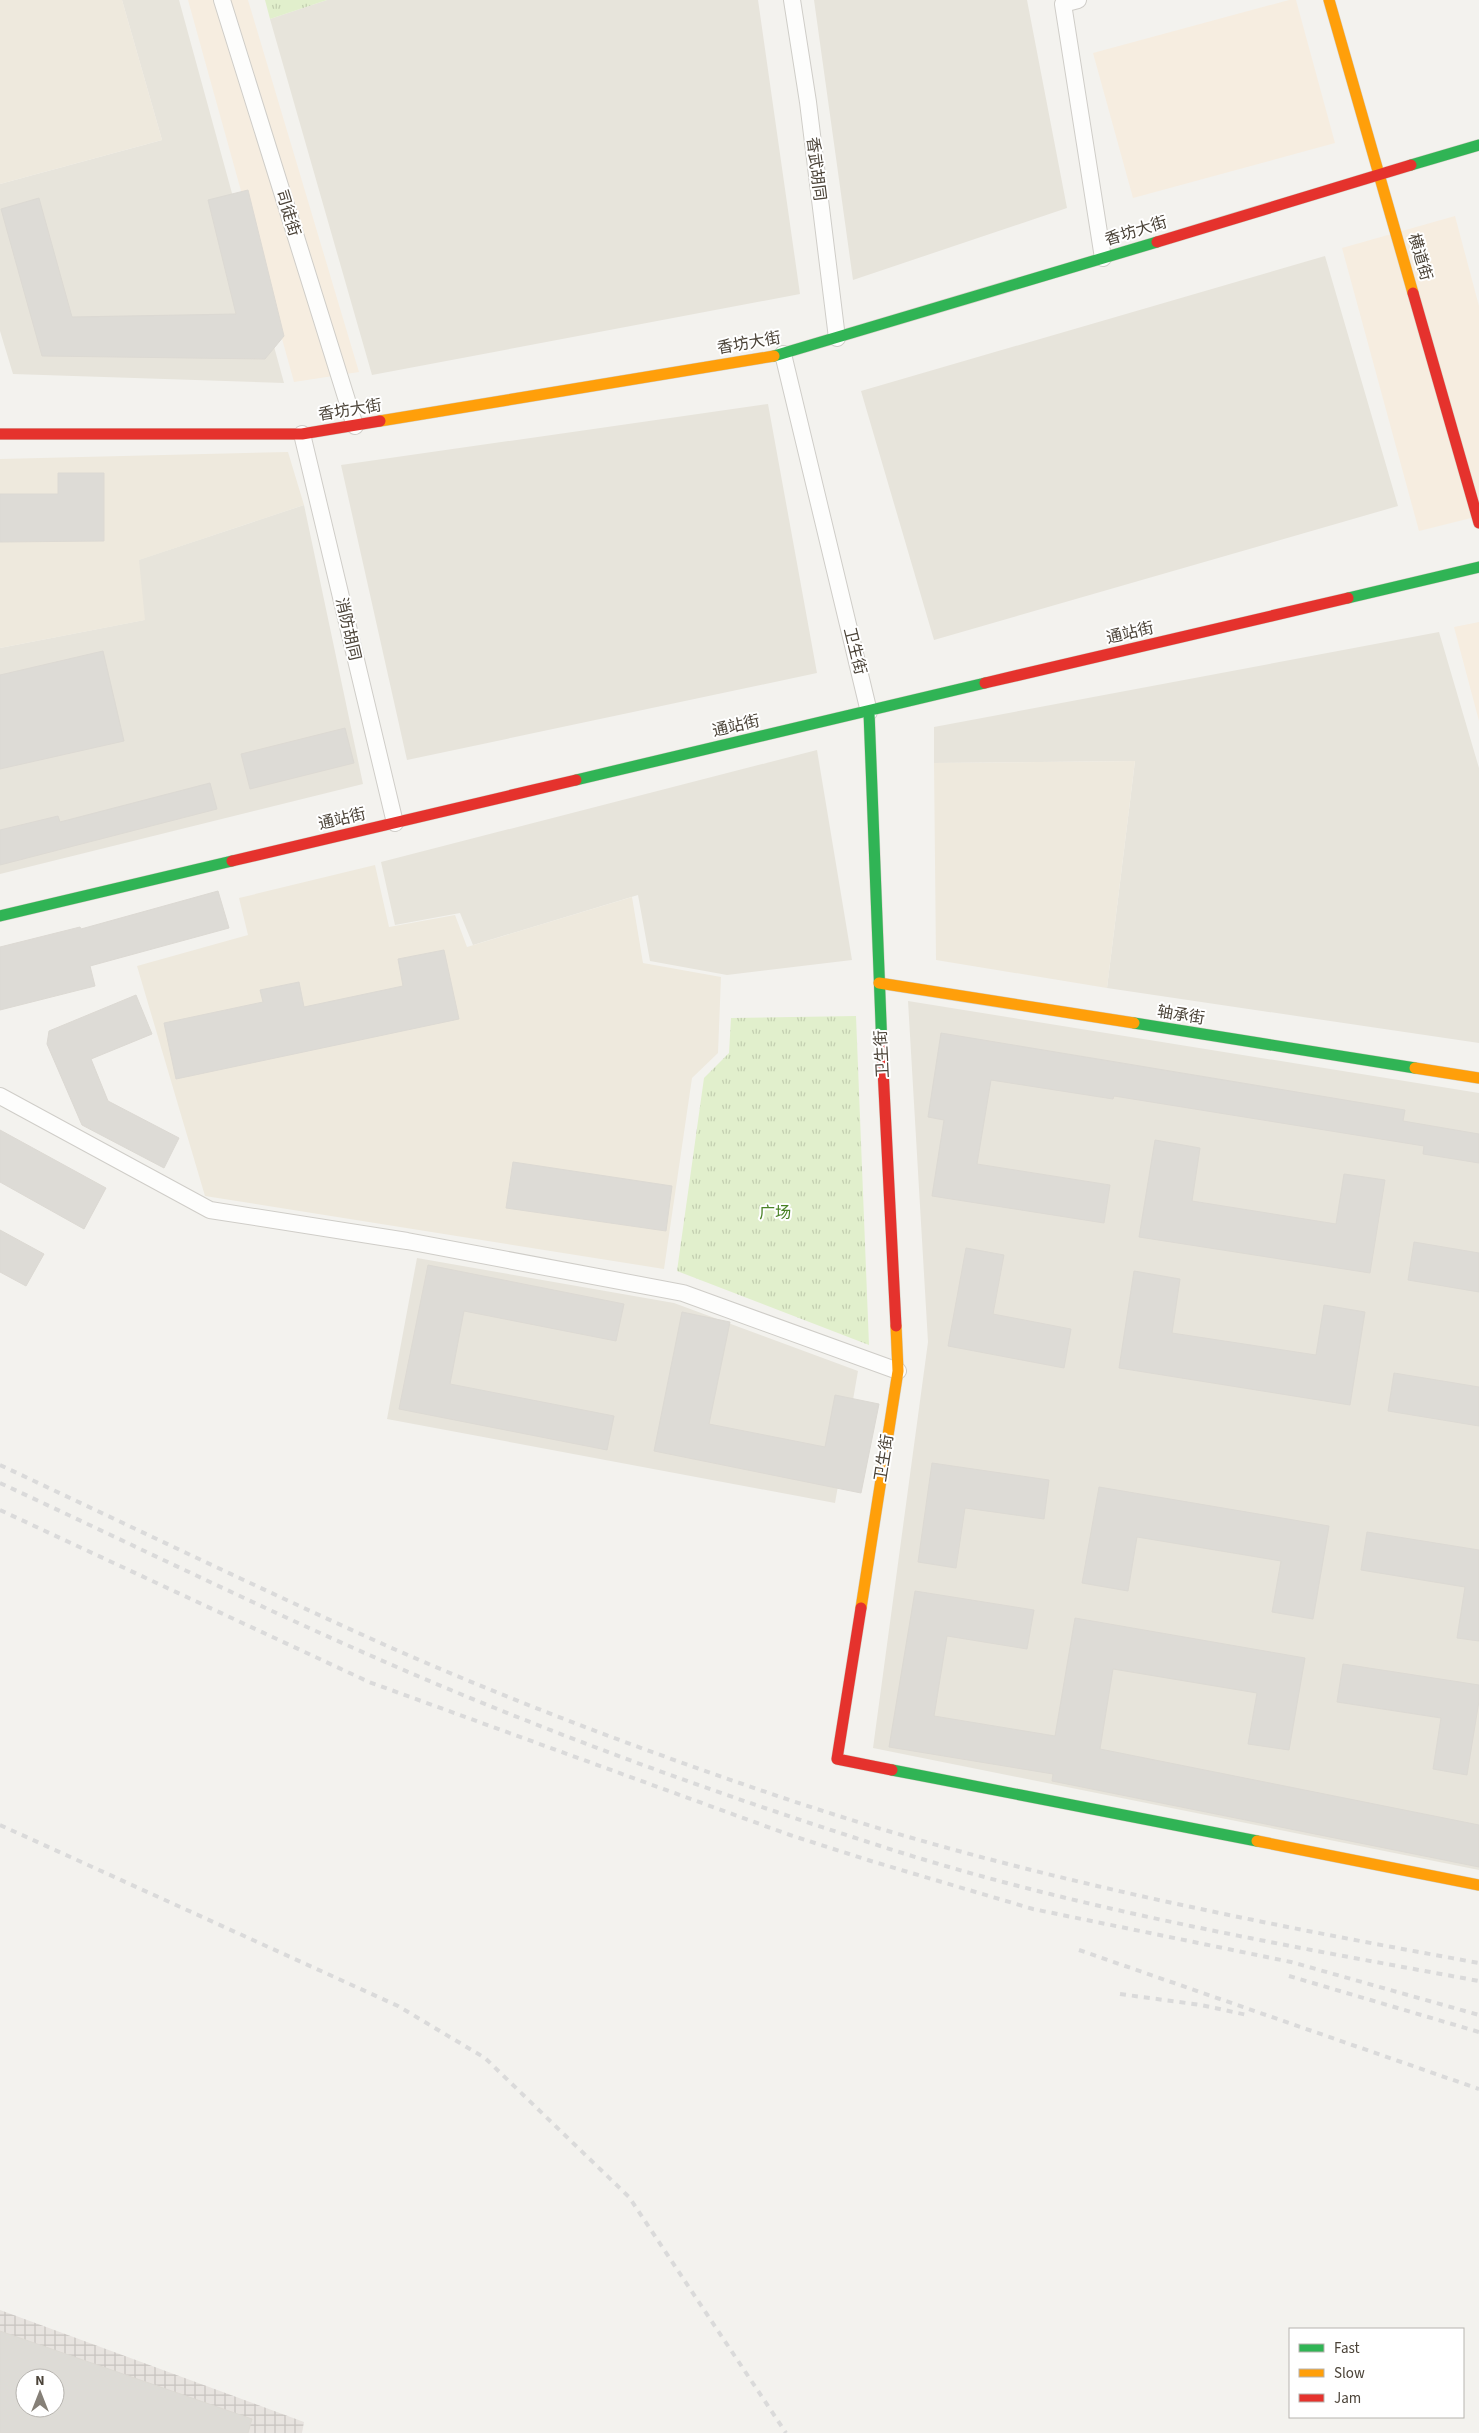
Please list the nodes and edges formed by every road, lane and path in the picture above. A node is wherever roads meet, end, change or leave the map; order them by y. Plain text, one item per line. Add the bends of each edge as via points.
1 (222, 0) edge
2 (792, 0) edge
3 (1078, 0) edge
4 (1329, 0) edge
5 (1479, 145) edge
6 (1380, 175) junction
7 (1103, 258) junction
8 (838, 338) junction
9 (783, 354) junction
10 (355, 426) junction
11 (0, 434) edge
12 (302, 434) junction
13 (1479, 523) edge
14 (1479, 567) edge
15 (869, 712) junction
16 (395, 823) junction
17 (0, 916) edge
18 (879, 983) junction
19 (1479, 1078) edge
20 (0, 1096) edge
21 (898, 1371) junction
22 (1479, 1885) edge

1 - 10 street, 司徒街
2 - 8 street, 香武胡同
3 - 7 street via 1063,4
4 - 6 street, 横道街
5 - 6 street, 香坊大街
6 - 7 street, 香坊大街
6 - 13 street, 横道街
7 - 8 street, 香坊大街
8 - 9 street, 香坊大街
9 - 10 street, 香坊大街
9 - 15 street, 卫生街
10 - 12 street, 香坊大街
11 - 12 street, 香坊大街
12 - 16 street, 消防胡同
14 - 15 street, 通站街
15 - 16 street, 通站街
15 - 18 street, 卫生街
16 - 17 street, 通站街
18 - 19 street, 轴承街
18 - 21 street, 卫生街
20 - 21 street via 210,1210 407,1241 682,1293
21 - 22 street, 卫生街 via 838,1759

